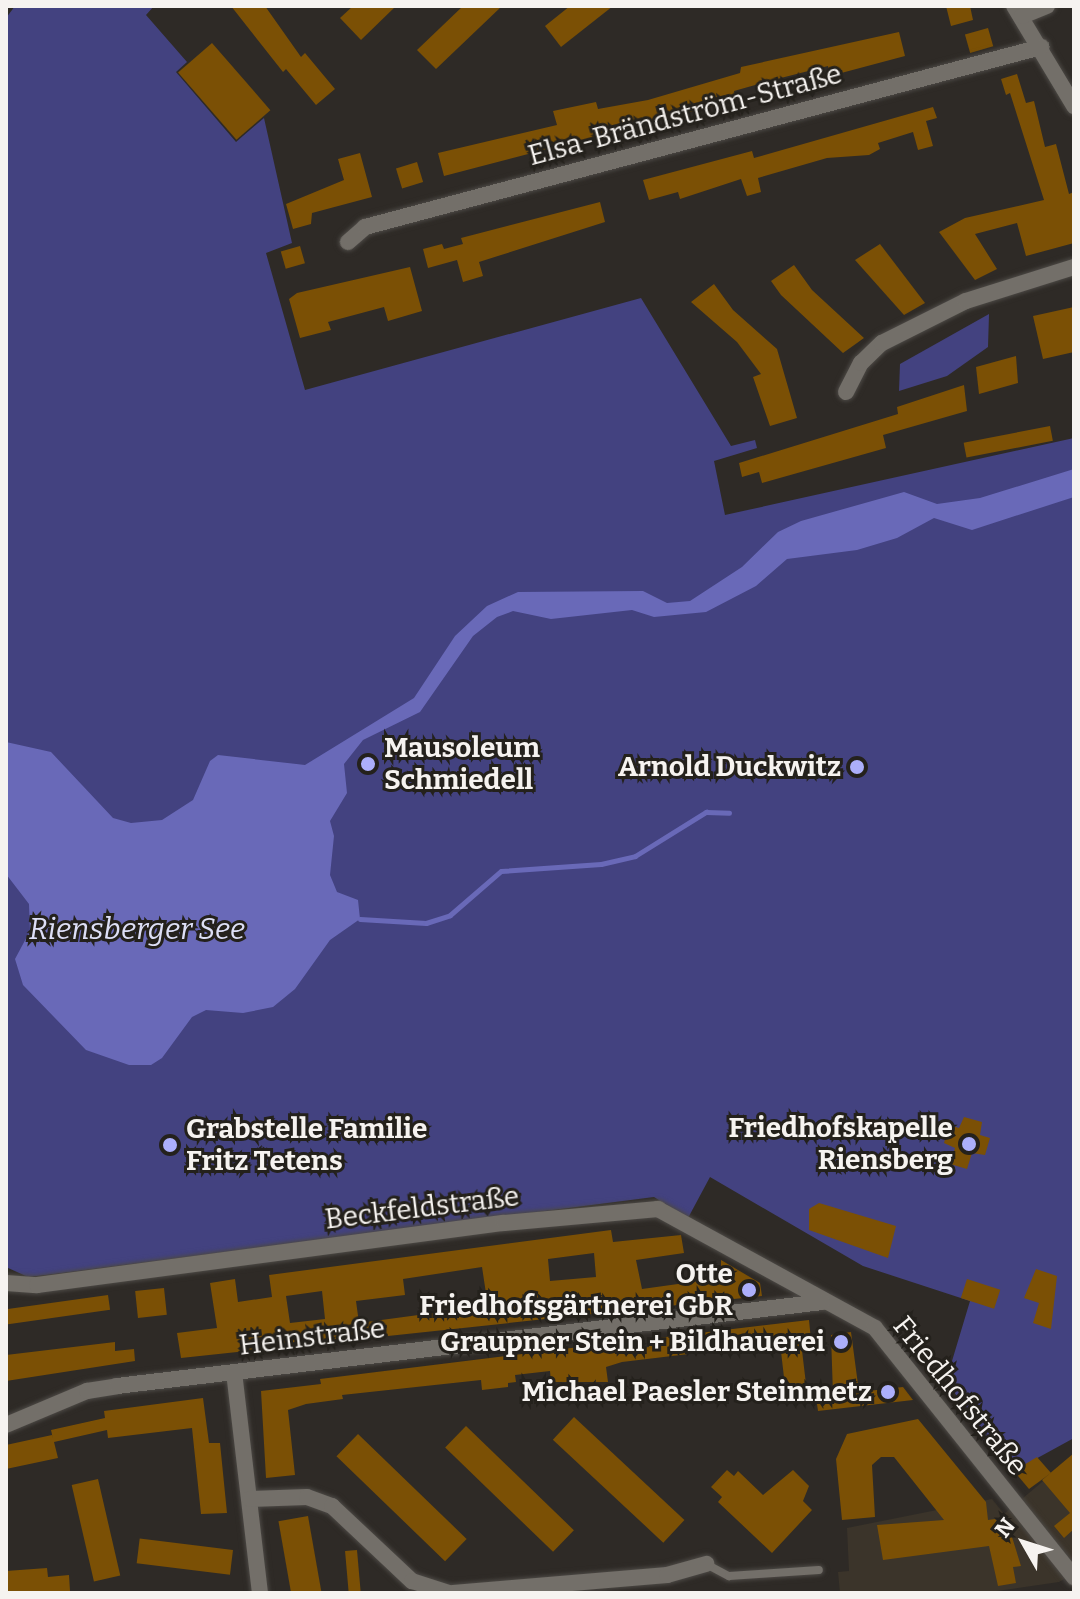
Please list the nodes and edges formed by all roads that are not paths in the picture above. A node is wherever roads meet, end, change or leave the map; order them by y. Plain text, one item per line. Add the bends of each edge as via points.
1 (1047, 6) edge
2 (1018, 11) edge
3 (1041, 47) junction
4 (1074, 106) edge
5 (348, 242) dead end
6 (1074, 267) edge
7 (846, 392) dead end
8 (6, 1283) edge
9 (822, 1302) junction
10 (234, 1372) junction
11 (6, 1425) edge
12 (250, 1499) junction
13 (706, 1564) joint
14 (819, 1570) dead end
15 (1074, 1577) edge
16 (260, 1593) edge
17 (452, 1593) edge

1 - 2 street
2 - 3 street
3 - 4 street
3 - 5 street, Elsa-Brändström-Straße via 365,227
6 - 7 street via 966,301 882,343 861,363
8 - 9 street, Beckfeldstraße via 53,1284 651,1207
9 - 10 street, Heinstraße
9 - 15 street, Friedhofstraße via 875,1328 893,1344 980,1463
10 - 11 street, Heinstraße via 87,1391
10 - 12 street
12 - 16 street
12 - 17 street via 307,1497 332,1506 412,1581
13 - 14 lane via 729,1576
13 - 17 street via 667,1575

